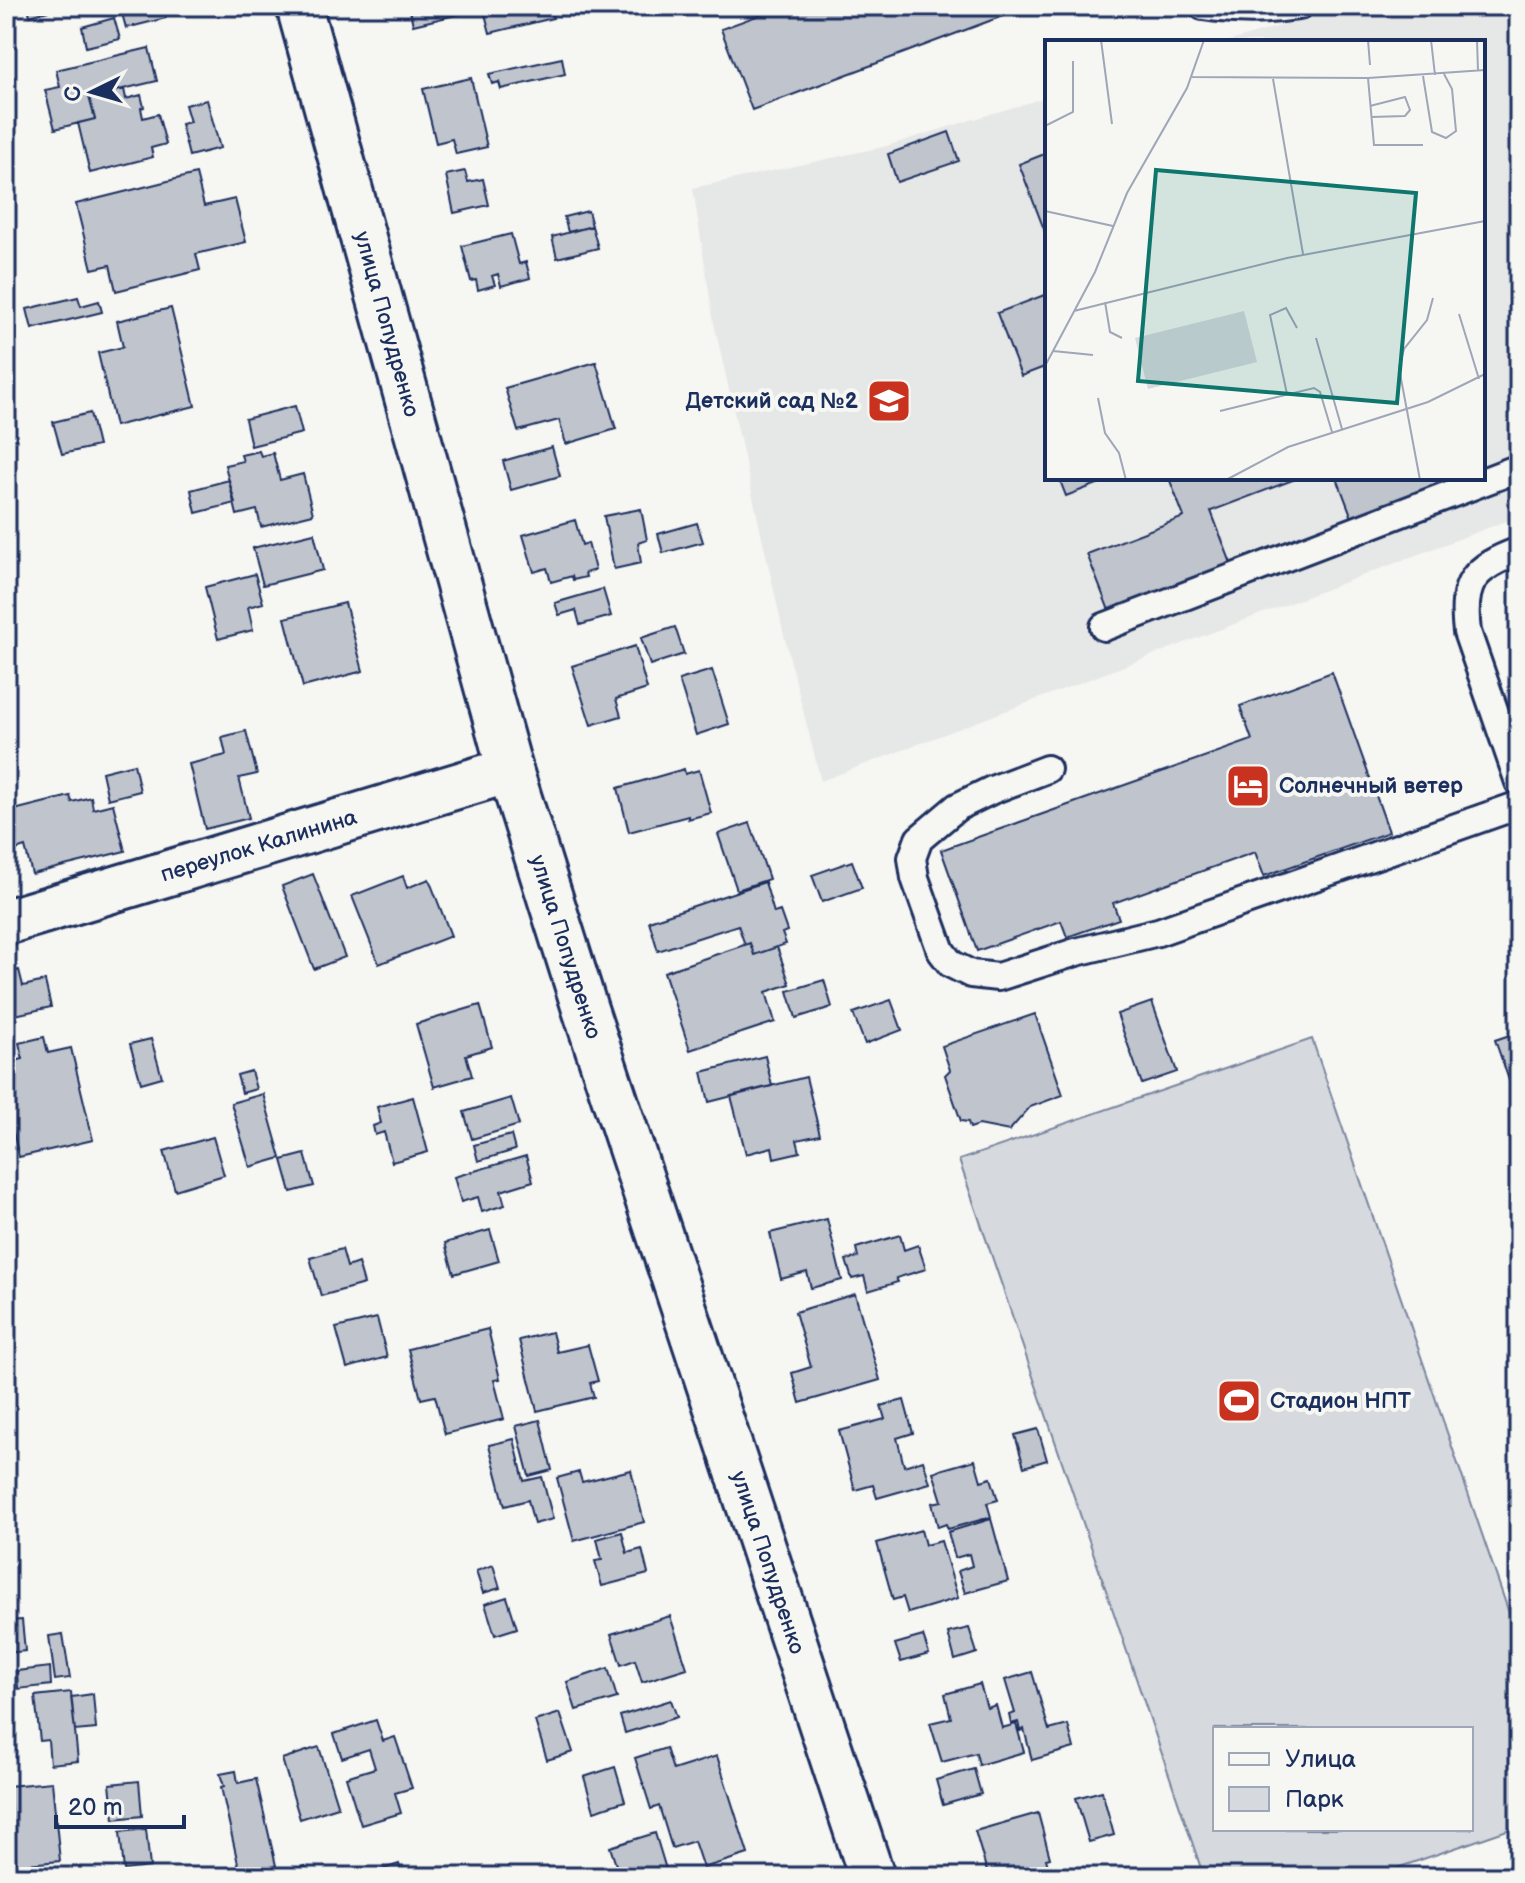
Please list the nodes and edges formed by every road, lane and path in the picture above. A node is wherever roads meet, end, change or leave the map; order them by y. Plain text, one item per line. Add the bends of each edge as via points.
1 (299, 6) edge
2 (1203, 6) edge
3 (1299, 6) edge
4 (1519, 468) edge
5 (1519, 551) edge
6 (1104, 627) dead end
7 (1047, 769) dead end
8 (510, 770) junction
9 (1519, 782) edge
10 (1519, 805) edge
11 (6, 922) edge
12 (872, 1877) edge

1 - 8 street, улица Попудренко
2 - 3 lane via 1233,11
4 - 6 lane
5 - 9 lane via 1477,572 1464,610
7 - 10 lane via 957,807 919,839 912,858 915,878 941,951 951,964 971,974 998,977 1158,932
8 - 11 street, переулок Калинина
8 - 12 street, улица Попудренко

